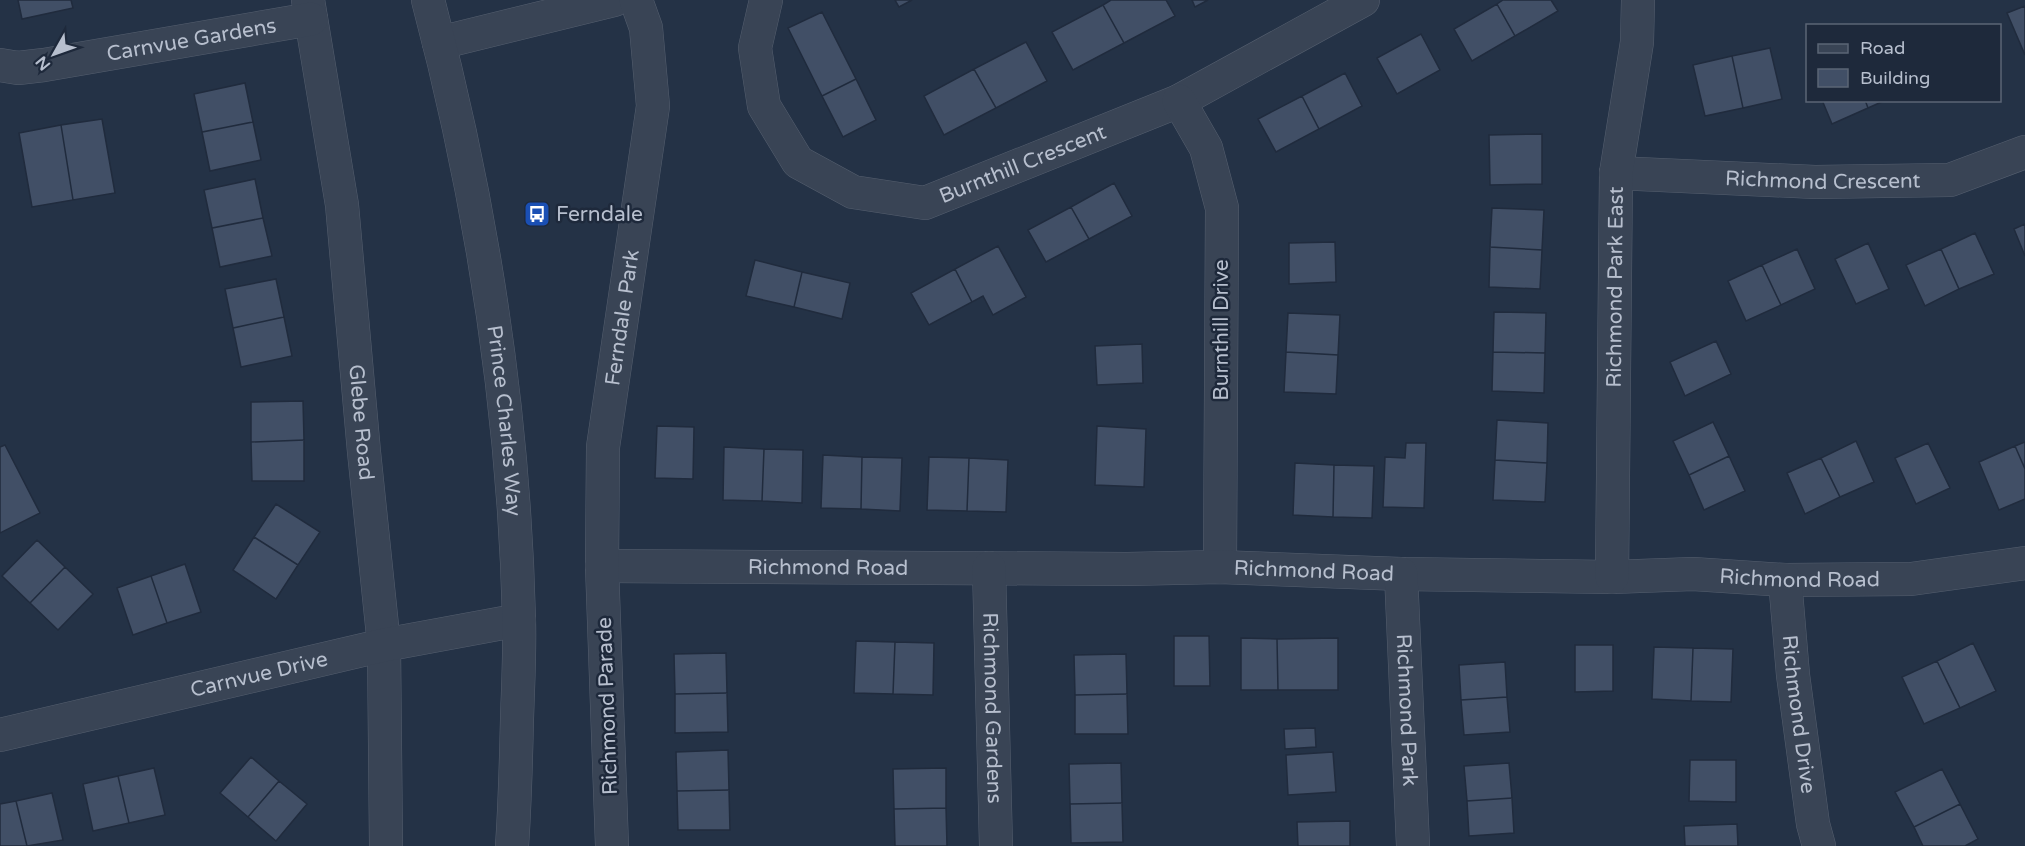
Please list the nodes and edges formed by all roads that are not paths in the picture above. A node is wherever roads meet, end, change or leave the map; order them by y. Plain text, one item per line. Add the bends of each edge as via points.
1 (428, 0) edge
2 (614, 0) edge
3 (636, 0) edge
4 (766, 0) edge
5 (1363, 0) edge
6 (1638, 0) edge
7 (310, 9) edge
8 (439, 43) junction
9 (0, 65) edge
10 (1179, 101) junction
11 (2025, 153) edge
12 (1616, 172) junction
13 (2025, 563) edge
14 (602, 566) junction
15 (1220, 567) junction
16 (989, 568) junction
17 (1401, 574) junction
18 (1612, 577) junction
19 (1785, 580) junction
20 (519, 620) junction
21 (384, 645) junction
22 (0, 735) edge
23 (386, 846) edge
24 (512, 846) edge
25 (612, 846) edge
26 (996, 846) edge
27 (1413, 846) edge
28 (1819, 846) edge

1 - 8 street, Prince Charles Way
2 - 8 street
3 - 14 street, Ferndale Park via 646,28 653,106 603,447
4 - 10 street, Burnthill Crescent via 755,48 764,106 798,162 853,192 925,203
5 - 10 street, Burnthill Crescent
6 - 12 street, Richmond Park East via 1637,42
7 - 9 street, Carnvue Gardens via 44,65
7 - 21 street, Glebe Road via 342,205
8 - 20 street, Prince Charles Way via 472,192 493,314 512,483
10 - 15 street, Burnthill Drive via 1206,148 1222,208
11 - 12 street, Richmond Crescent via 1950,180 1815,182
12 - 18 street, Richmond Park East
13 - 19 street, Richmond Road via 1911,579
14 - 16 street, Richmond Road
14 - 25 street, Richmond Parade
15 - 16 street, Richmond Road
15 - 17 street, Richmond Road
16 - 26 street, Richmond Gardens
17 - 18 street, Richmond Road
17 - 27 street, Richmond Park
18 - 19 street, Richmond Road via 1693,574
19 - 28 street, Richmond Drive via 1793,675
20 - 21 street, Carnvue Drive
20 - 24 street, Prince Charles Way
21 - 22 street, Carnvue Drive
21 - 23 street, Glebe Road

